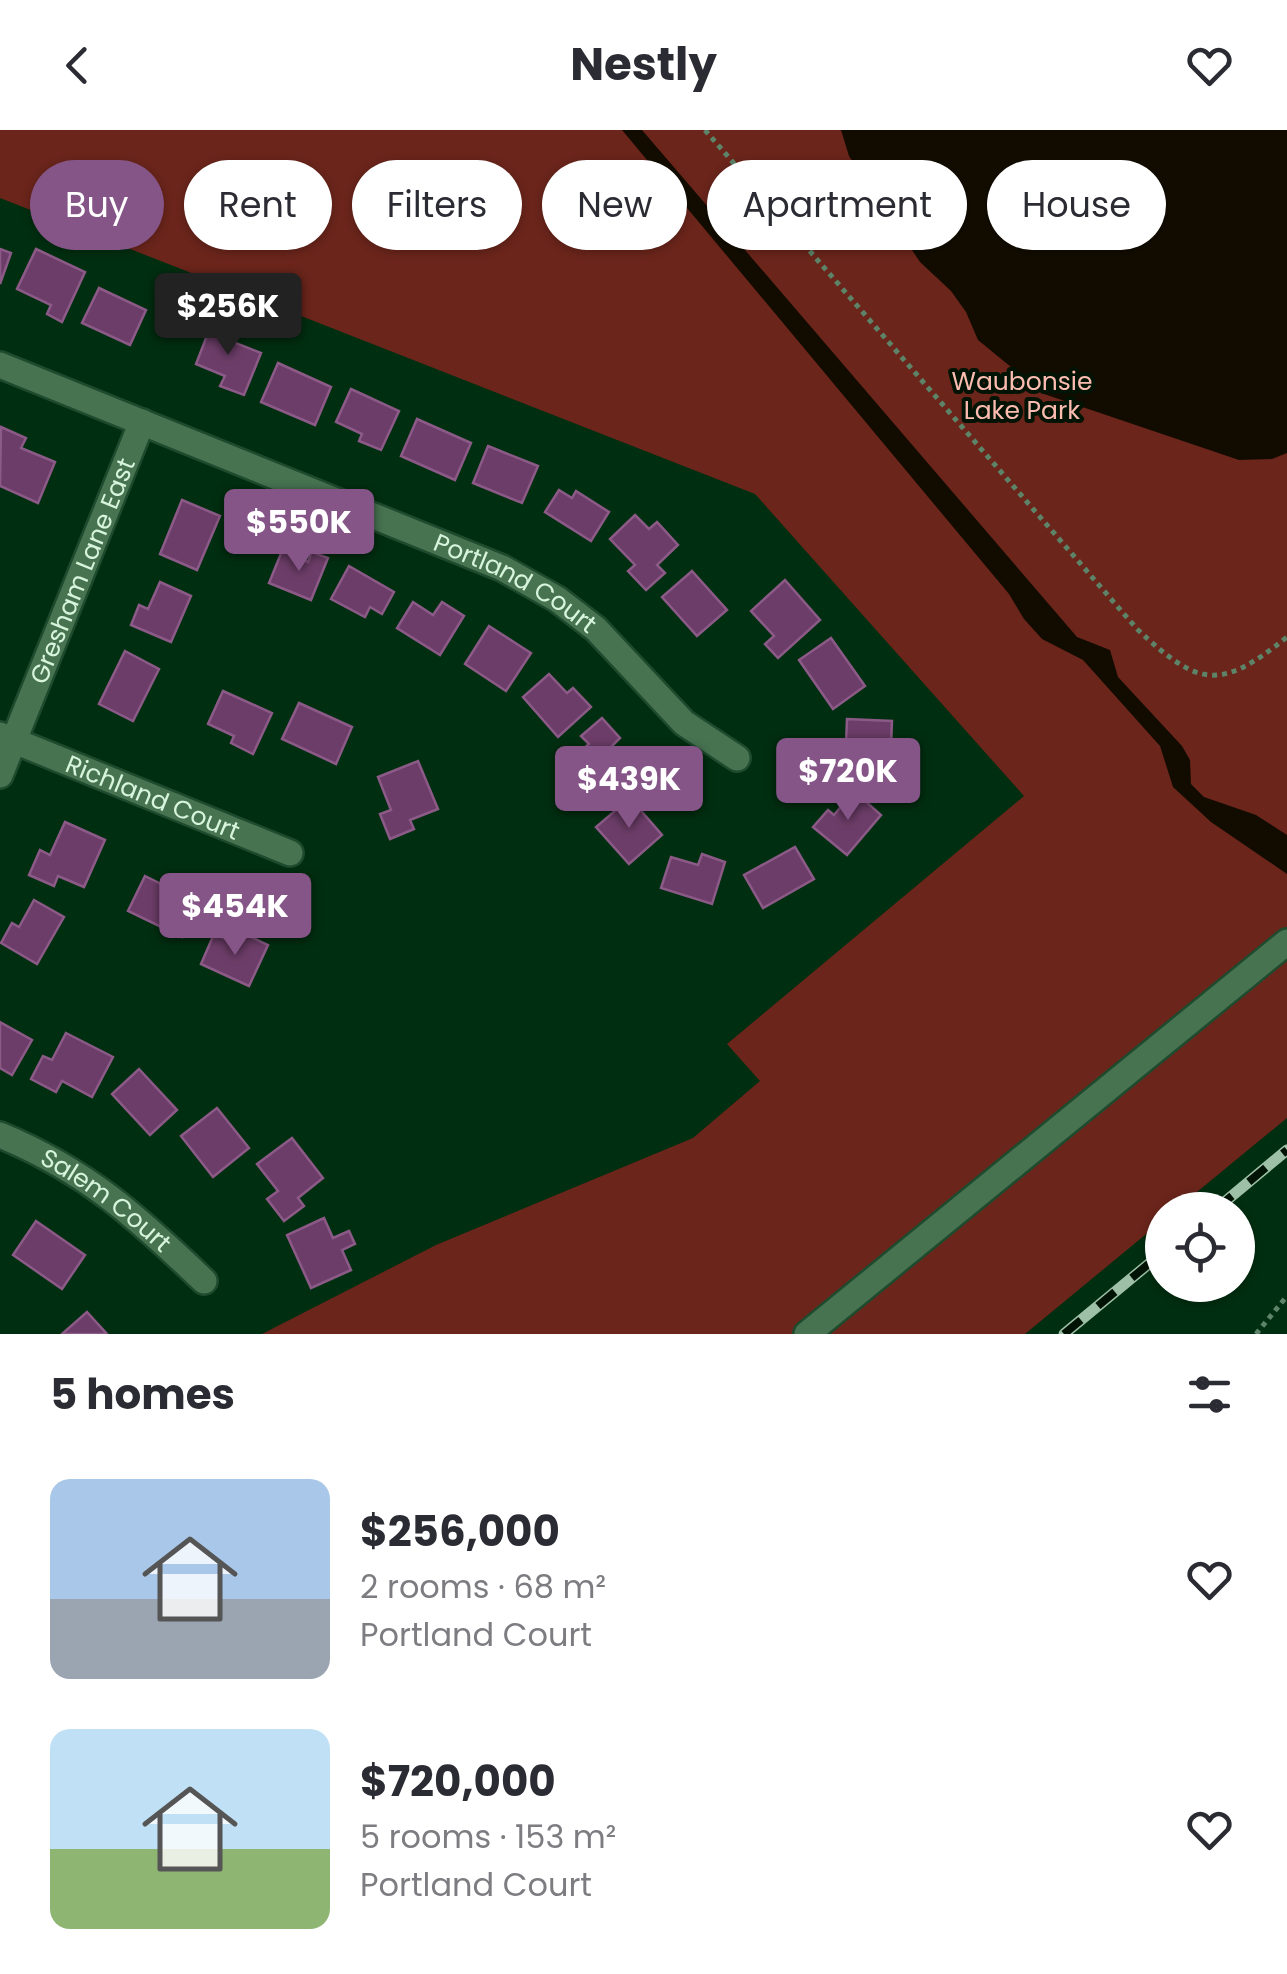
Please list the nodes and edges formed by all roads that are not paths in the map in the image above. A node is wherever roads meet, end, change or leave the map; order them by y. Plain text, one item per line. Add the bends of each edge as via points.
1 (0, 365) edge
2 (142, 422) junction
3 (7, 738) edge
4 (737, 758) dead end
5 (0, 775) edge
6 (290, 853) dead end
7 (1287, 942) edge
8 (0, 1135) edge
9 (204, 1281) dead end
10 (807, 1334) edge

1 - 2 street, Portland Court
2 - 3 street, Gresham Lane East
2 - 4 street, Portland Court via 502,568 596,629 684,723
3 - 5 street, Gresham Lane East
3 - 6 street, Richland Court
7 - 10 street
8 - 9 street, Salem Court via 106,1192

